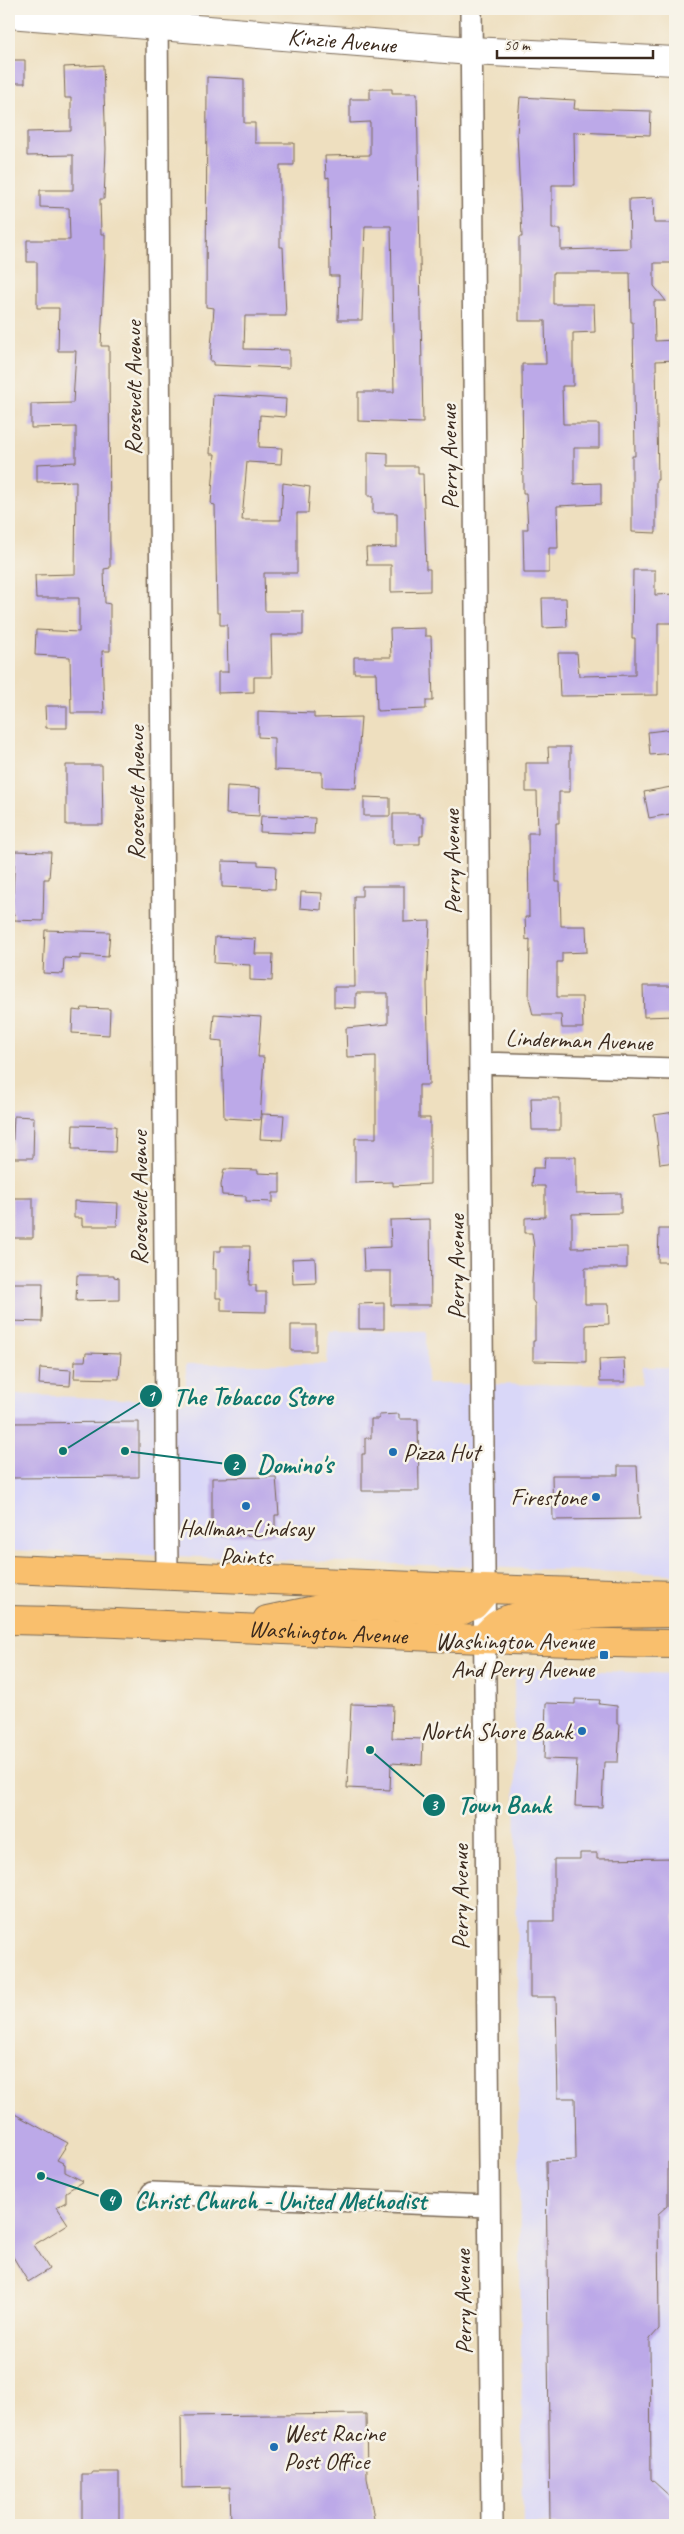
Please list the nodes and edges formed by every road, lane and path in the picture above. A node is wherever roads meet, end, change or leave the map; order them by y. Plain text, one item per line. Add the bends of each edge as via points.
1 (471, 9) edge
2 (9, 14) edge
3 (157, 18) edge
4 (472, 51) junction
5 (675, 62) edge
6 (480, 1063) junction
7 (675, 1069) edge
8 (9, 1569) edge
9 (166, 1576) junction
10 (484, 1590) junction
11 (675, 1595) edge
12 (675, 1613) edge
13 (9, 1620) edge
14 (241, 1626) junction
15 (483, 1639) junction
16 (675, 1644) edge
17 (152, 2193) dead end
18 (488, 2206) junction
19 (492, 2525) edge

1 - 4 street, Perry Avenue
2 - 3 street, Kinzie Avenue
3 - 4 street, Kinzie Avenue
3 - 9 street, Roosevelt Avenue
4 - 5 street, Kinzie Avenue
4 - 6 street, Perry Avenue
6 - 7 street, Linderman Avenue
6 - 10 street, Perry Avenue
8 - 9 main road, Washington Avenue
9 - 10 main road, Washington Avenue
10 - 11 main road, Washington Avenue
10 - 14 main road via 474,1605 461,1611 339,1605
10 - 15 street, Perry Avenue
12 - 15 main road via 524,1615 493,1626
13 - 14 main road, Washington Avenue
14 - 15 main road, Washington Avenue
15 - 16 main road, Washington Avenue
15 - 18 street, Perry Avenue
17 - 18 street
18 - 19 street, Perry Avenue

